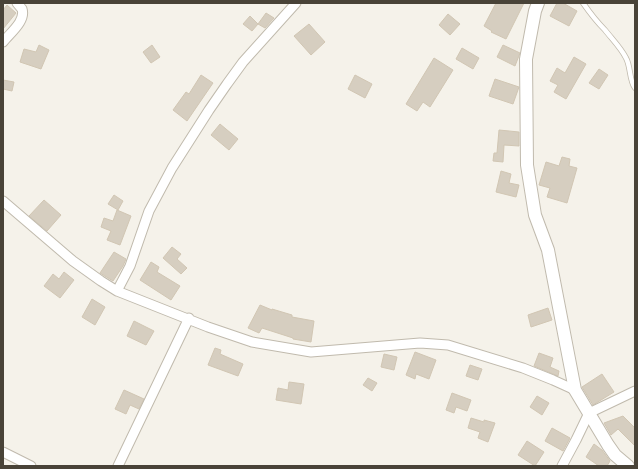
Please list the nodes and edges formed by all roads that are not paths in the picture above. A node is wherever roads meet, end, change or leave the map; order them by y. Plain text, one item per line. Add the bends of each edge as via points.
1 (17, 3) edge
2 (296, 3) edge
3 (538, 3) edge
4 (583, 3) edge
5 (3, 42) edge
6 (635, 88) edge
7 (3, 201) edge
8 (118, 291) junction
9 (189, 318) junction
10 (575, 390) junction
11 (635, 391) edge
12 (589, 414) junction
13 (3, 452) edge
14 (31, 466) edge
15 (118, 466) edge
16 (562, 466) edge
17 (628, 466) edge

1 - 5 street via 22,9 23,16
2 - 8 street via 243,62 172,168 149,211 130,266
3 - 10 street via 526,59 527,165 536,215 548,250
4 - 6 lane via 627,59
7 - 8 street via 73,261
8 - 9 street
9 - 10 street via 252,342 311,352 420,343 448,345 523,368
9 - 15 street
10 - 12 street
11 - 12 street
12 - 16 street
12 - 17 street via 616,456
13 - 14 street

